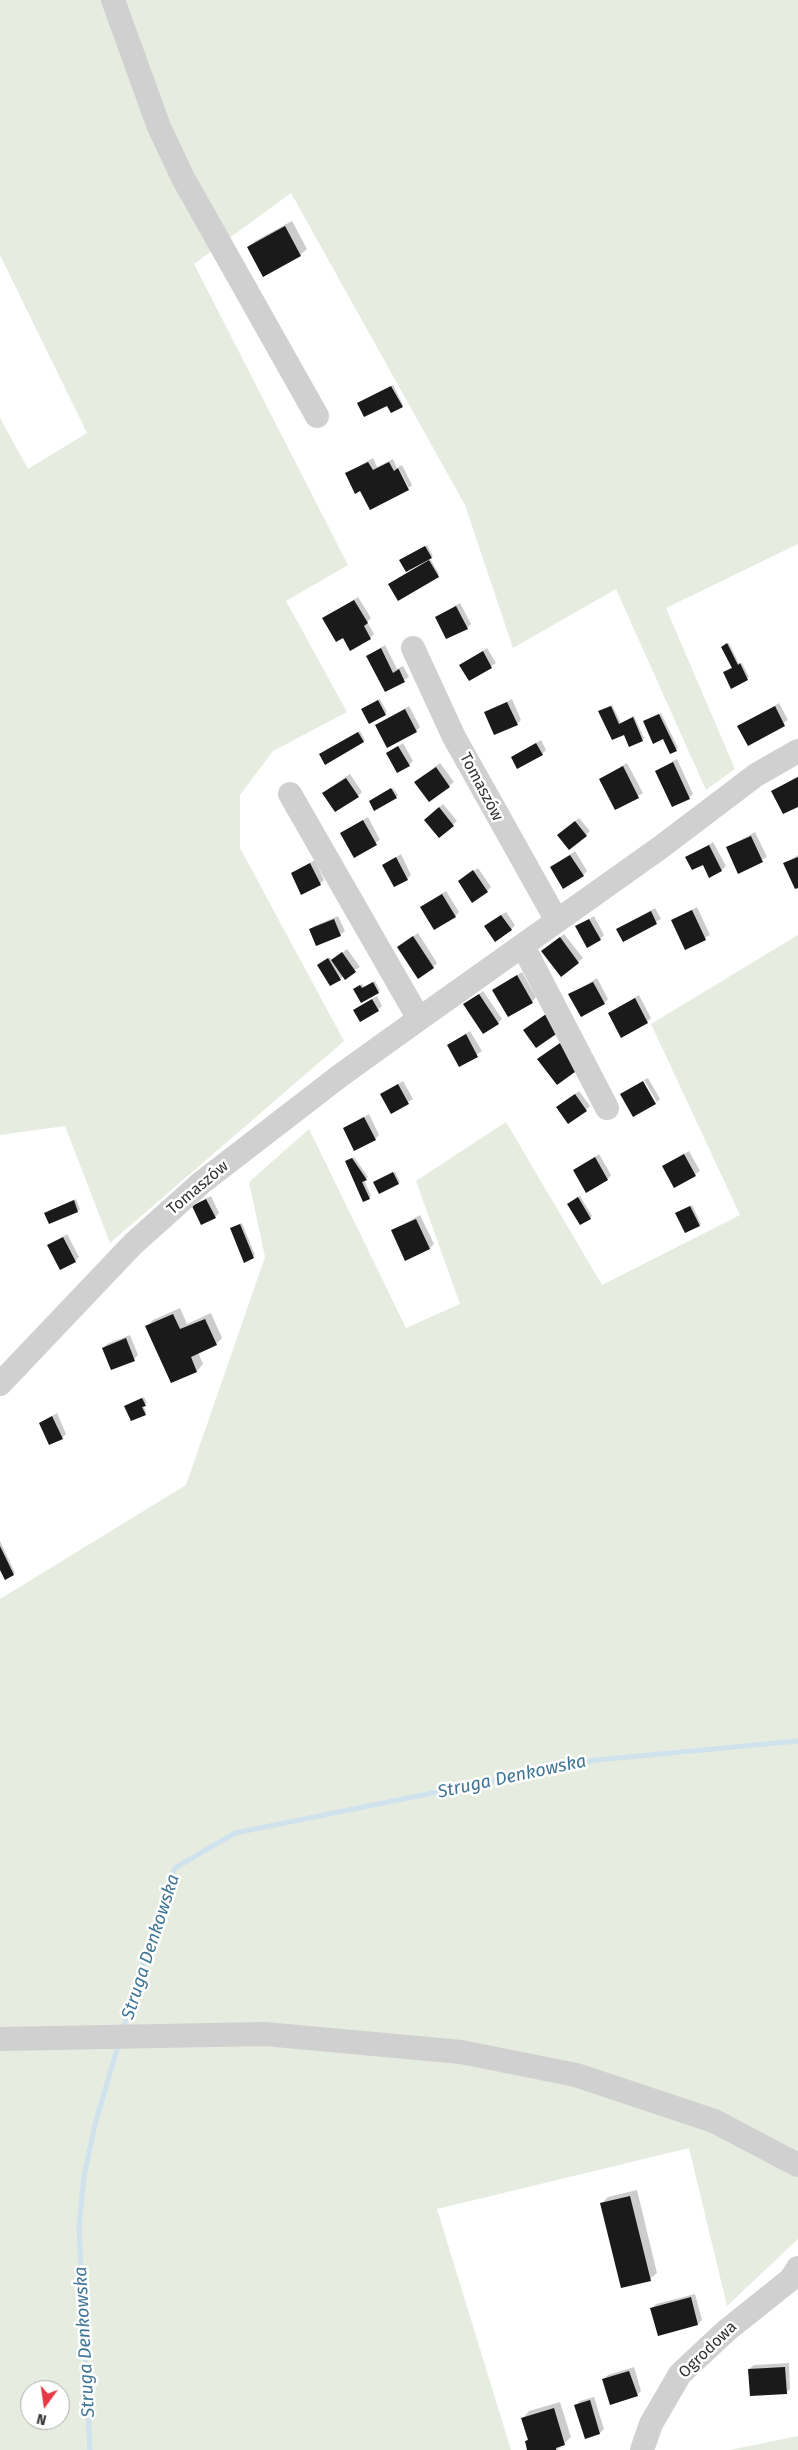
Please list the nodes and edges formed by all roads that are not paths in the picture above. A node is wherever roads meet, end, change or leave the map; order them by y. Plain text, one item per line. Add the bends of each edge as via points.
1 (113, 0) edge
2 (317, 416) dead end
3 (413, 648) dead end
4 (798, 751) edge
5 (290, 794) dead end
6 (558, 921) junction
7 (523, 946) junction
8 (420, 1019) junction
9 (607, 1108) dead end
10 (0, 1384) edge
11 (0, 2039) edge
12 (798, 2165) edge
13 (798, 2268) edge
14 (642, 2450) edge

1 - 2 street via 159,127 183,178
3 - 6 street, Tomaszów via 454,737
4 - 6 street, Tomaszów via 756,775
5 - 8 street
6 - 7 street, Tomaszów
7 - 8 street, Tomaszów
7 - 9 street
8 - 10 street, Tomaszów via 341,1075 201,1183 133,1244
11 - 12 street via 265,2034 461,2052 576,2075 714,2122
13 - 14 street, Ogrodowa via 791,2279 726,2331 680,2374 652,2424

